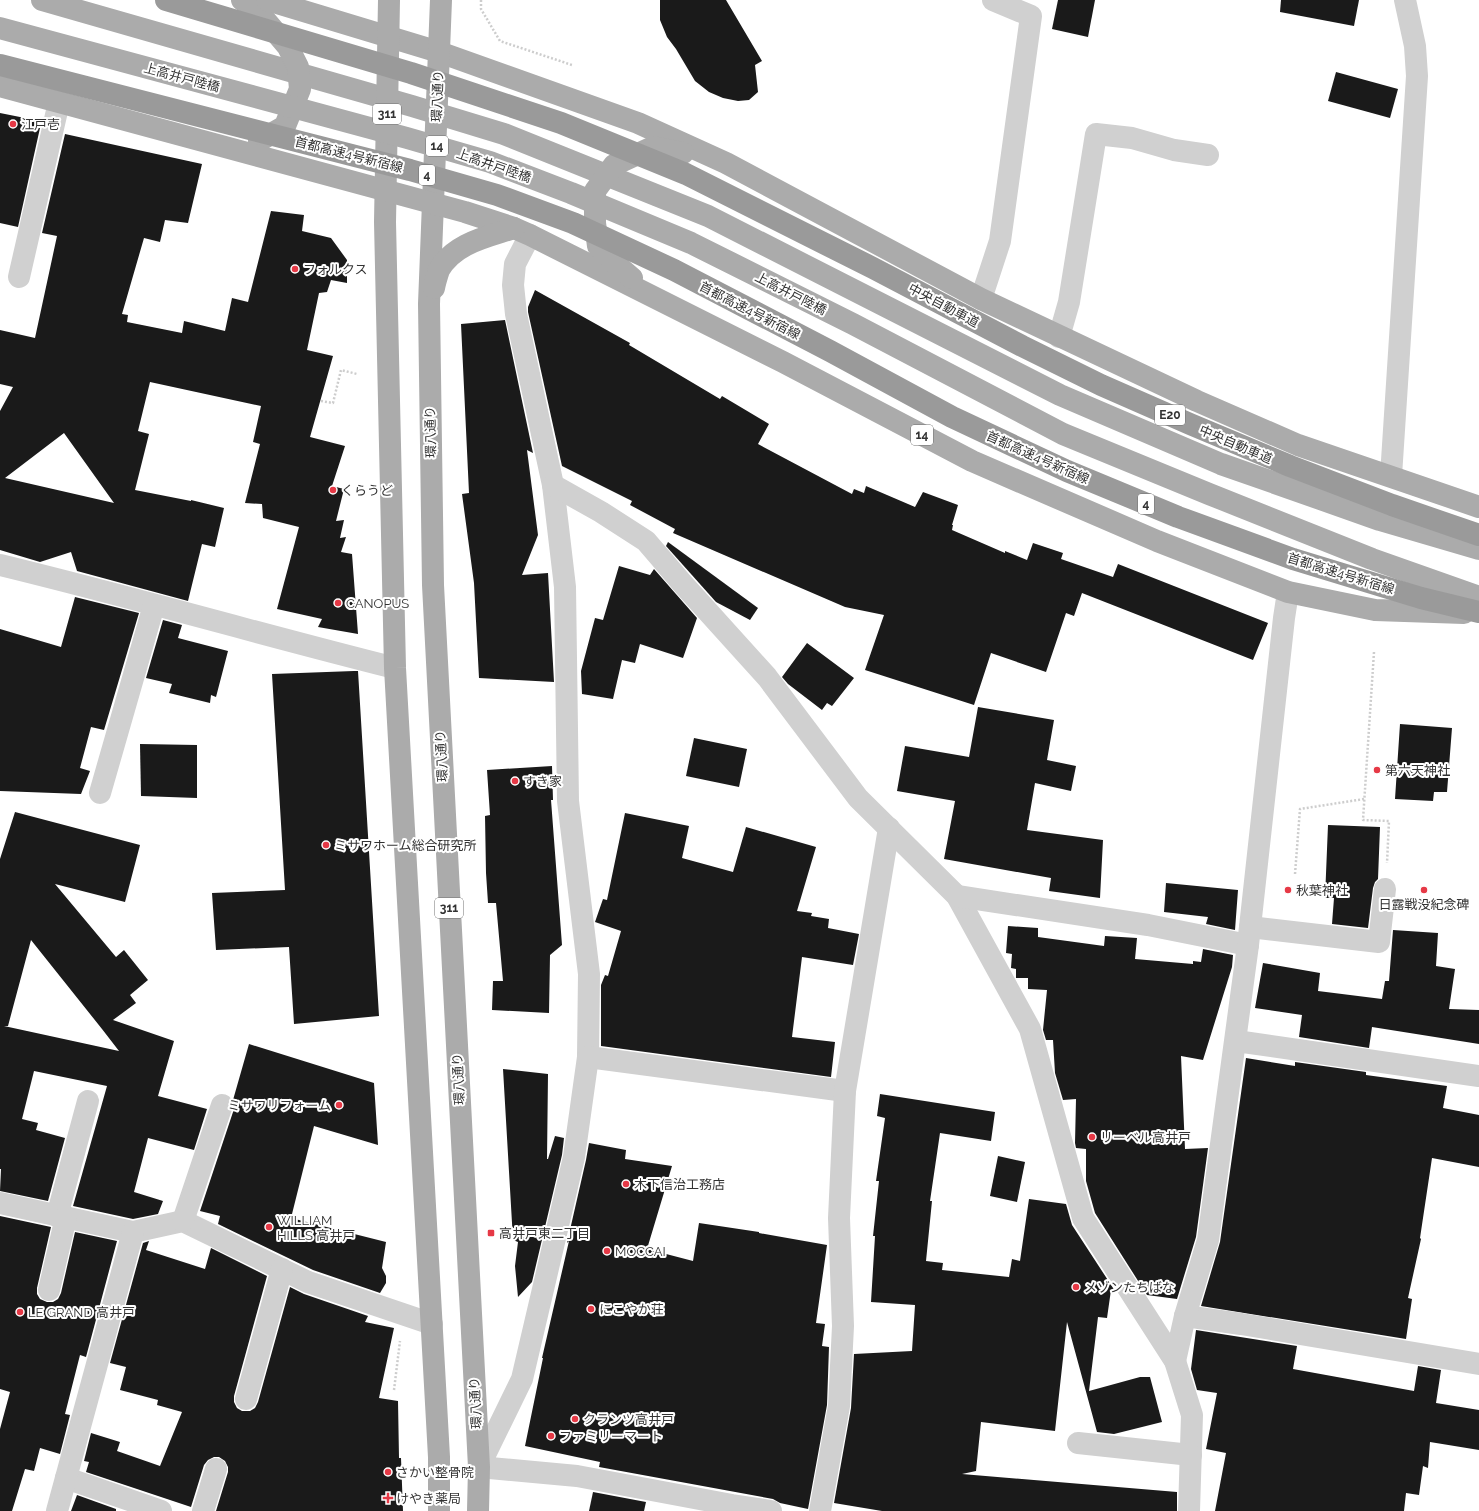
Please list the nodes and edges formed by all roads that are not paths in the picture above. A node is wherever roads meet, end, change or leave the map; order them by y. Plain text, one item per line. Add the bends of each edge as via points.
1 (42, 0) edge
2 (166, 0) edge
3 (242, 0) edge
4 (267, 0) edge
5 (389, 0) edge
6 (441, 0) edge
7 (993, 0) edge
8 (1405, 0) edge
9 (0, 28) edge
10 (388, 37) junction
11 (439, 52) junction
12 (0, 65) edge
13 (0, 86) edge
14 (59, 102) junction
15 (216, 144) junction
16 (1208, 155) dead end
17 (726, 163) junction
18 (386, 191) junction
19 (432, 204) junction
20 (522, 232) junction
21 (19, 278) dead end
22 (981, 299) junction
23 (664, 303) junction
24 (429, 304) junction
25 (1059, 337) junction
26 (1391, 476) junction
27 (553, 485) junction
28 (1479, 507) edge
29 (1479, 535) edge
30 (1479, 549) edge
31 (0, 564) edge
32 (1288, 592) junction
33 (1479, 597) edge
34 (154, 605) junction
35 (1479, 613) edge
36 (396, 668) junction
37 (100, 793) dead end
38 (889, 828) junction
39 (1385, 889) road end
40 (958, 896) junction
41 (1249, 936) junction
42 (1236, 1041) junction
43 (588, 1057) junction
44 (1479, 1076) edge
45 (845, 1091) junction
46 (88, 1101) dead end
47 (222, 1105) dead end
48 (0, 1203) edge
49 (62, 1217) junction
50 (183, 1221) junction
51 (133, 1232) junction
52 (282, 1269) junction
53 (49, 1290) dead end
54 (1185, 1316) junction
55 (432, 1324) junction
56 (1175, 1361) junction
57 (1479, 1364) edge
58 (246, 1399) dead end
59 (1078, 1443) dead end
60 (1191, 1455) junction
61 (479, 1467) junction
62 (216, 1469) dead end
63 (66, 1478) junction
64 (57, 1511) edge
65 (161, 1511) edge
66 (204, 1511) edge
67 (439, 1511) edge
68 (478, 1511) edge
69 (771, 1511) edge
70 (820, 1511) edge
71 (1189, 1511) edge

1 - 30 main road, 14 via 504,134 708,216 1060,394 1221,464 1380,520
2 - 29 highway, 中央自動車道 / E20 via 411,73 561,123 686,174 1101,385 1304,472
3 - 15 main road via 256,10 288,47 298,67 300,89 285,126 255,143
4 - 10 main road
5 - 10 main road, 311
6 - 11 main road, 環八通り / 311
7 - 22 street via 1031,16 1000,241
8 - 26 street via 1415,46 1416,76
9 - 33 main road, 上高井戸陸橋 / 14 via 407,138 490,162 571,193 691,243 1063,434 1372,559
10 - 11 main road
10 - 18 main road, 311
11 - 17 main road via 638,123
11 - 19 main road, 環八通り / 311
12 - 35 highway, 首都高速4号新宿線 / 4 via 410,170 497,195 573,223 674,270 952,417 1067,471 1178,517 1293,559
13 - 14 main road, 14
14 - 15 main road, 14
14 - 21 street
15 - 18 main road, 14
16 - 25 street via 1174,150 1132,138 1096,134 1068,302
17 - 22 main road
17 - 23 main road via 653,147 614,165 595,191 598,246
18 - 19 main road, 14
18 - 36 main road, 311
19 - 20 main road, 14 via 465,212
19 - 24 main road, 環八通り / 311
20 - 23 main road, 14
20 - 24 main road via 469,243 452,254 439,271
20 - 27 street via 513,285 516,314
22 - 25 main road
23 - 32 main road, 14 via 972,461 1157,541
24 - 61 main road, 環八通り / 311 via 432,585
25 - 26 main road via 1298,445
26 - 28 main road
27 - 38 street via 646,541 766,676 858,798
27 - 43 street via 565,587 568,801 589,974
31 - 34 street
32 - 35 main road, 14 via 1375,610
32 - 41 street
34 - 36 street
34 - 37 street
36 - 55 main road, 311
38 - 40 street
38 - 45 street
39 - 41 street via 1379,942
40 - 41 street
40 - 56 street via 1030,1029 1083,1218
41 - 42 street
42 - 44 street
42 - 54 street via 1208,1240
43 - 45 street
43 - 61 street via 574,1157 522,1378
45 - 70 street via 839,1218 843,1326 839,1406
46 - 49 street
47 - 50 street
48 - 49 street
49 - 51 street
49 - 53 street
50 - 51 street
50 - 52 street
51 - 63 street
52 - 55 street via 308,1282
52 - 58 street
54 - 56 street
54 - 57 street
55 - 67 main road, 311
56 - 60 street via 1192,1415
59 - 60 street
60 - 71 street
61 - 68 main road, 環八通り / 311
61 - 69 street via 577,1476
62 - 66 street
63 - 64 street
63 - 65 street

